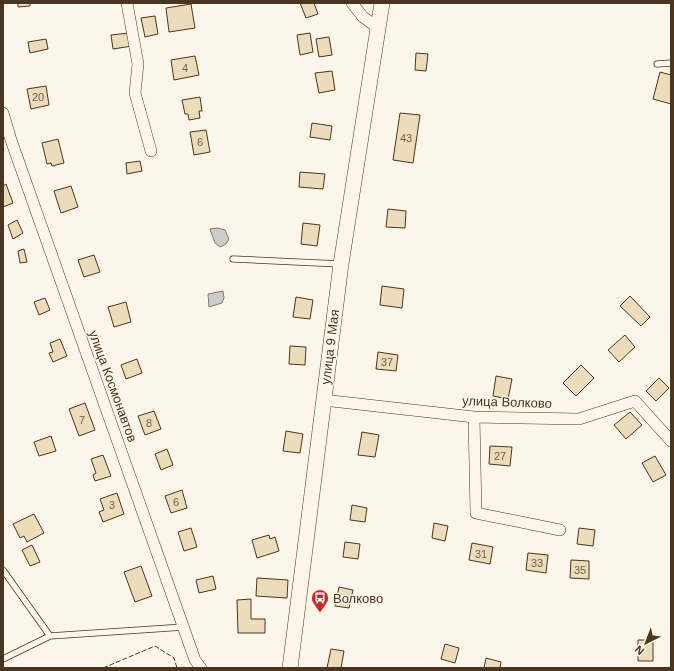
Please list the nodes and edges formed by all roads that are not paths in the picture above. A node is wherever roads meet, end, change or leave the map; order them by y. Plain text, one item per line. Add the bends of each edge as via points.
1 (127, 3) edge
2 (352, 3) edge
3 (382, 3) edge
4 (377, 27) junction
5 (671, 63) edge
6 (657, 64) dead end
7 (3, 112) edge
8 (7, 143) edge
9 (151, 151) dead end
10 (233, 259) dead end
11 (341, 264) junction
12 (323, 400) junction
13 (474, 417) junction
14 (671, 441) edge
15 (560, 530) dead end
16 (3, 570) edge
17 (184, 627) junction
18 (50, 636) junction
19 (3, 659) edge
20 (201, 668) edge
21 (290, 668) edge

1 - 9 street via 138,64 135,93
2 - 4 street via 363,17
3 - 4 main road, улица 9 Мая
4 - 11 main road, улица 9 Мая
5 - 6 lane
7 - 8 street, улица Космонавтов
8 - 17 street, улица Космонавтов
10 - 11 lane
11 - 12 main road, улица 9 Мая
12 - 13 street, улица Волково
12 - 21 main road, улица 9 Мая
13 - 14 street, улица Волково via 579,419 635,401
13 - 15 street via 476,513
16 - 18 lane
17 - 18 lane
17 - 20 street, улица Космонавтов via 195,660
18 - 19 lane

